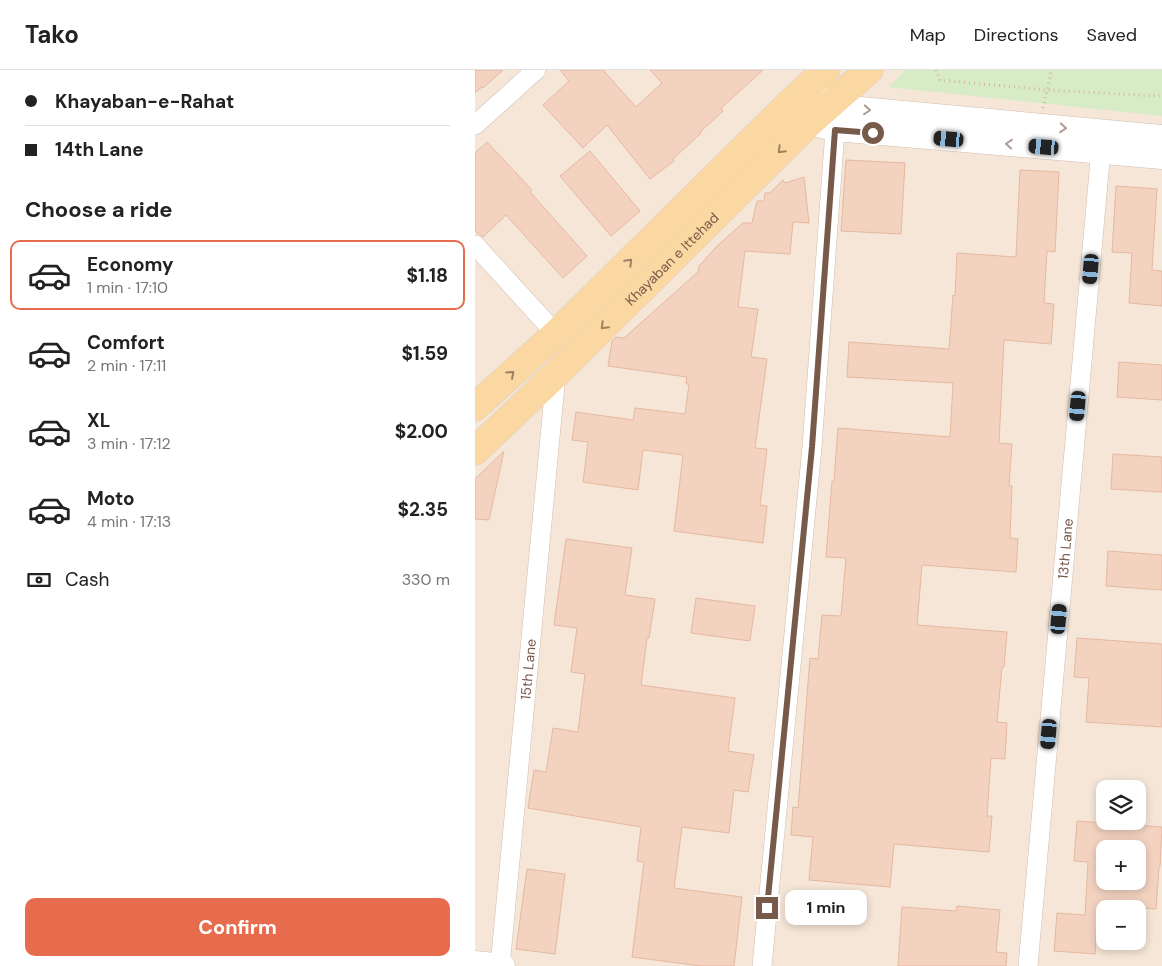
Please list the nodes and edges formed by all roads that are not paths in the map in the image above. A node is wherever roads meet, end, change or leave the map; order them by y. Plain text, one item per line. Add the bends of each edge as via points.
1 (536, 70) edge
2 (869, 70) edge
3 (808, 86) edge
4 (827, 116) junction
5 (475, 125) edge
6 (1162, 137) edge
7 (1102, 142) junction
8 (1162, 157) edge
9 (475, 245) edge
10 (556, 334) junction
11 (556, 374) junction
12 (475, 407) edge
13 (475, 450) edge
14 (475, 964) edge
15 (501, 966) edge
16 (761, 966) edge
17 (1028, 966) edge

1 - 5 street
2 - 4 main road, Khayaban e Ittehad
3 - 4 street
10 -> 3 main road, Khayaban e Ittehad
7 -> 4 street
4 -> 7 street via 1039,126
4 -> 11 main road, Khayaban e Ittehad
4 - 16 street via 812,447
6 - 7 street
7 - 8 street
7 - 17 street, 13th Lane
9 - 10 street
12 -> 10 main road, Khayaban e Ittehad
11 - 13 main road, Khayaban e Ittehad
11 - 15 street, 15th Lane
14 - 15 street

